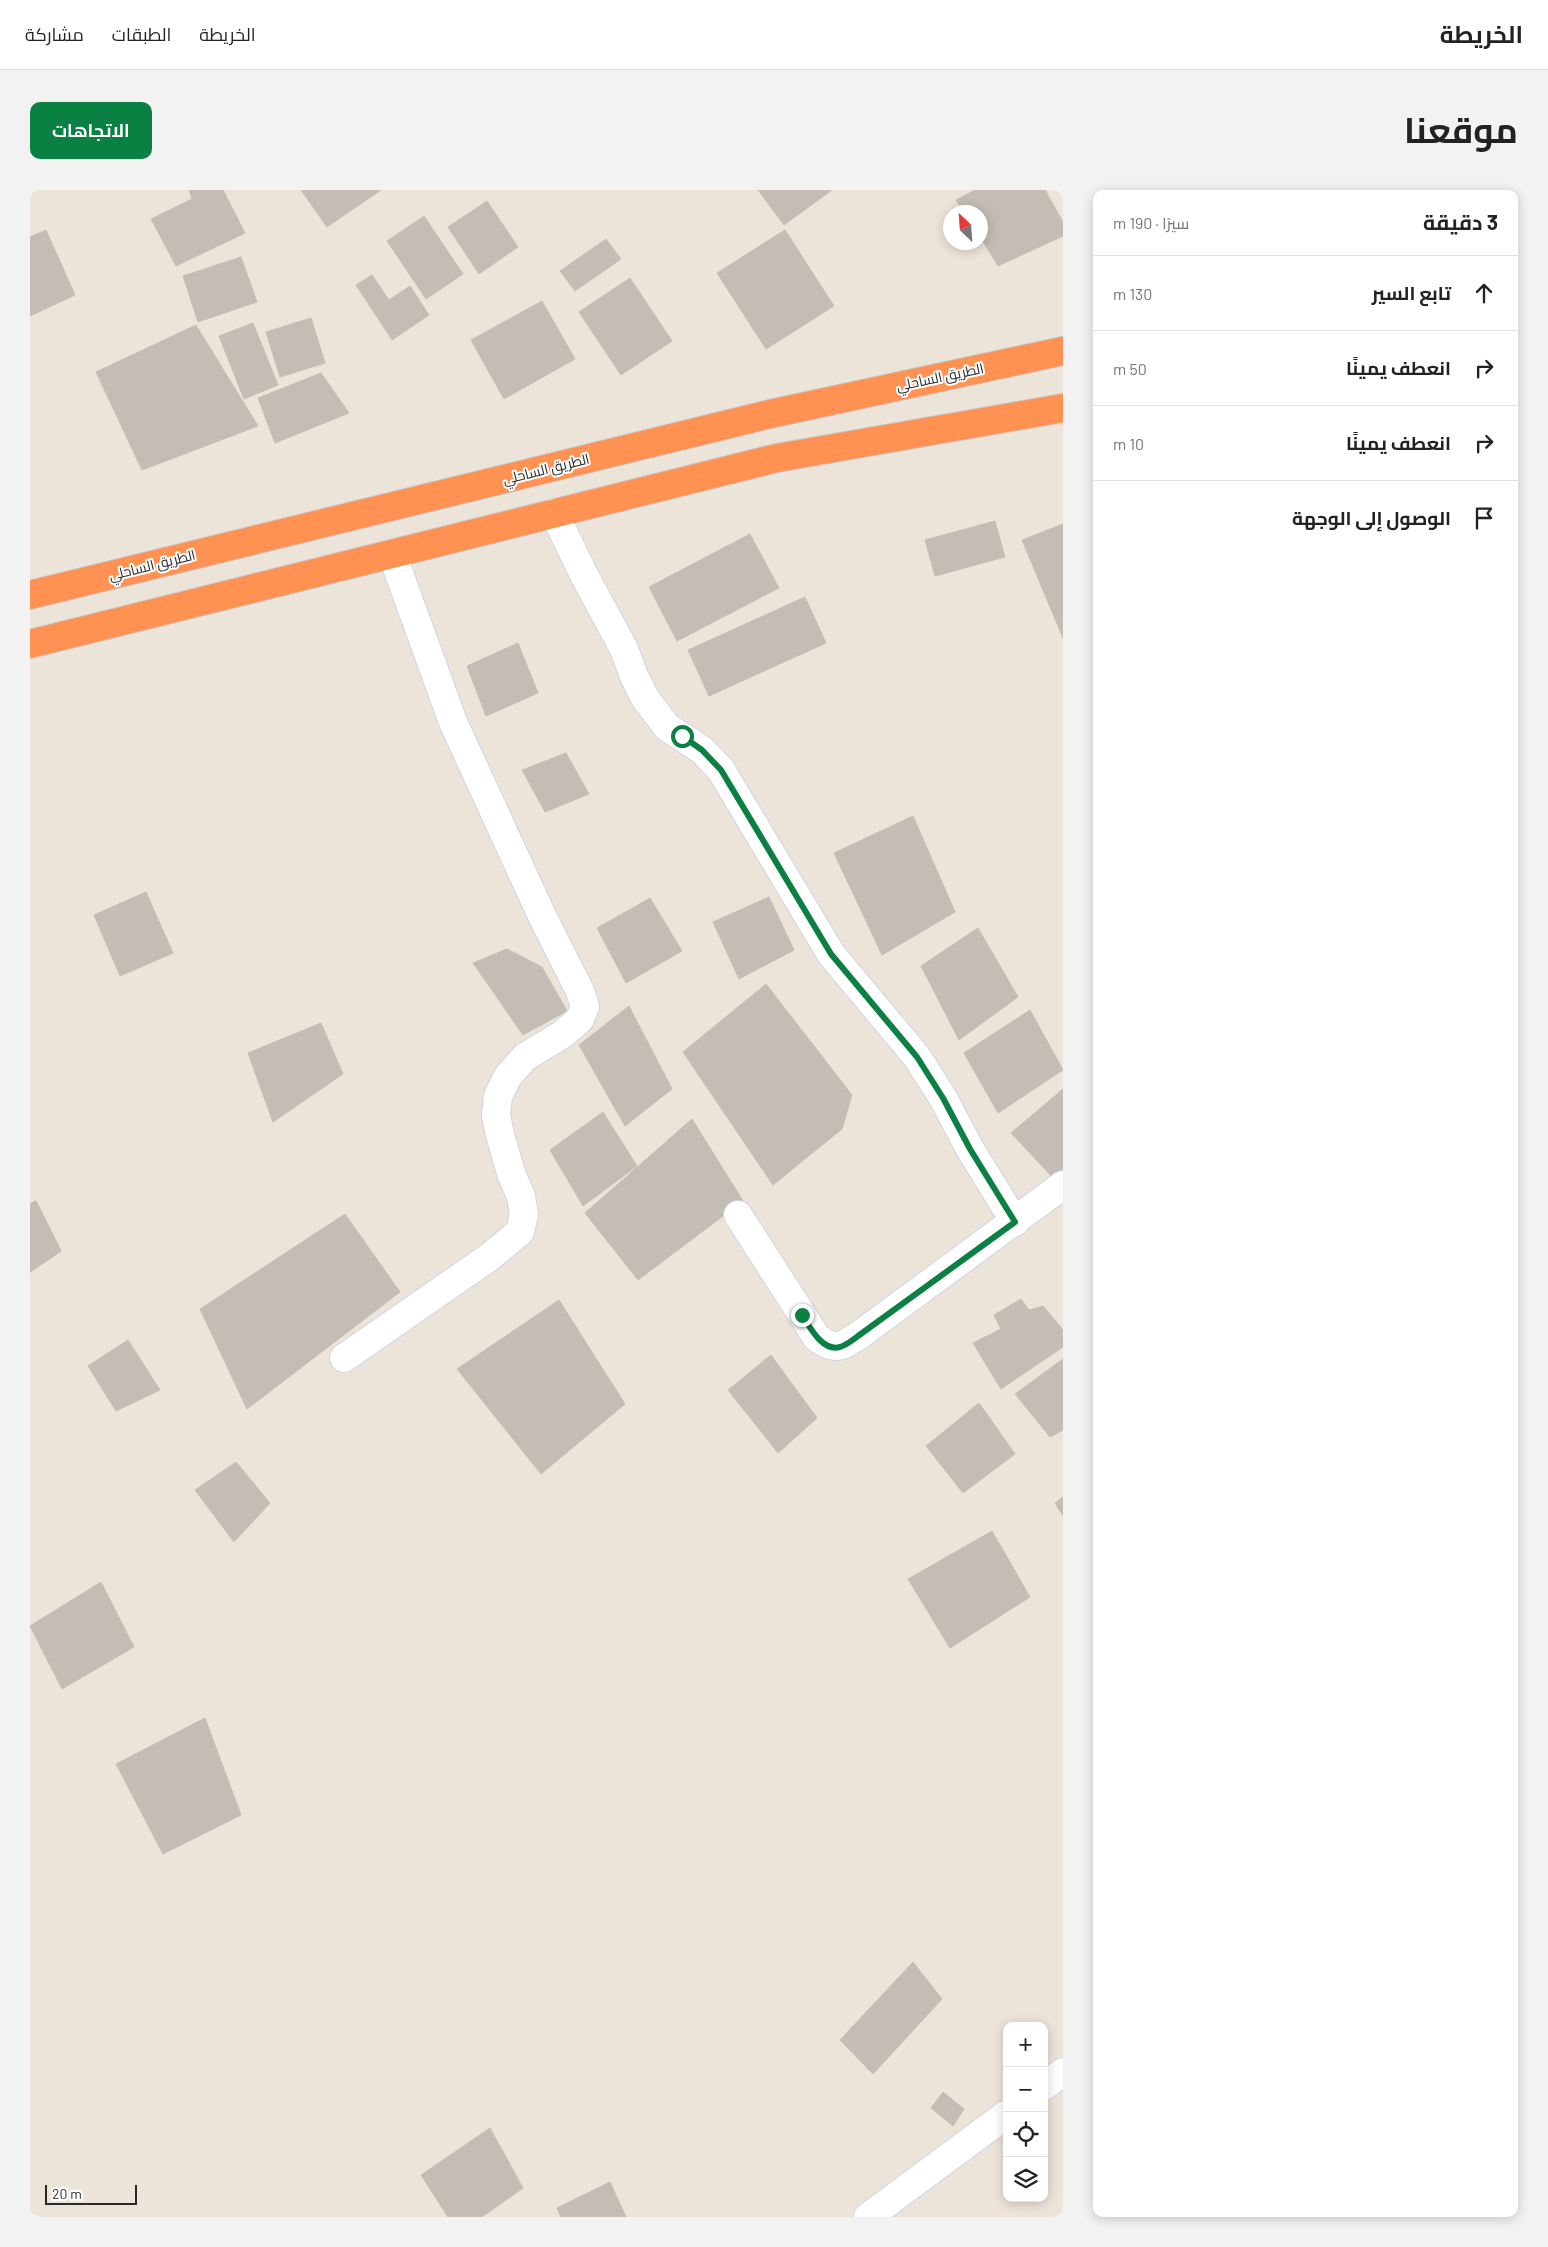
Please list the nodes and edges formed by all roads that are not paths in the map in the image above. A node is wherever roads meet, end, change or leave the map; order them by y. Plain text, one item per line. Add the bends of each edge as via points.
1 (1063, 351) edge
2 (1063, 408) edge
3 (554, 513) junction
4 (392, 554) junction
5 (30, 595) edge
6 (30, 644) edge
7 (1063, 1185) edge
8 (738, 1215) dead end
9 (1015, 1222) junction
10 (344, 1358) dead end
11 (1063, 2072) edge
12 (1048, 2083) edge
13 (1003, 2117) edge
14 (868, 2217) edge

1 - 5 highway, الطريق الساحلي via 770,414
2 - 3 highway via 777,458
3 - 4 highway
3 - 9 street via 645,698 667,727 702,750 721,770 831,954 917,1057
4 - 6 highway
4 - 10 street via 453,722 580,991 584,1006 580,1019 563,1034 525,1057 508,1076 498,1096 496,1115 500,1135 524,1214 520,1232 488,1258
7 - 9 street
8 - 9 street via 818,1338 829,1346 840,1347
11 - 12 street
13 - 14 street

